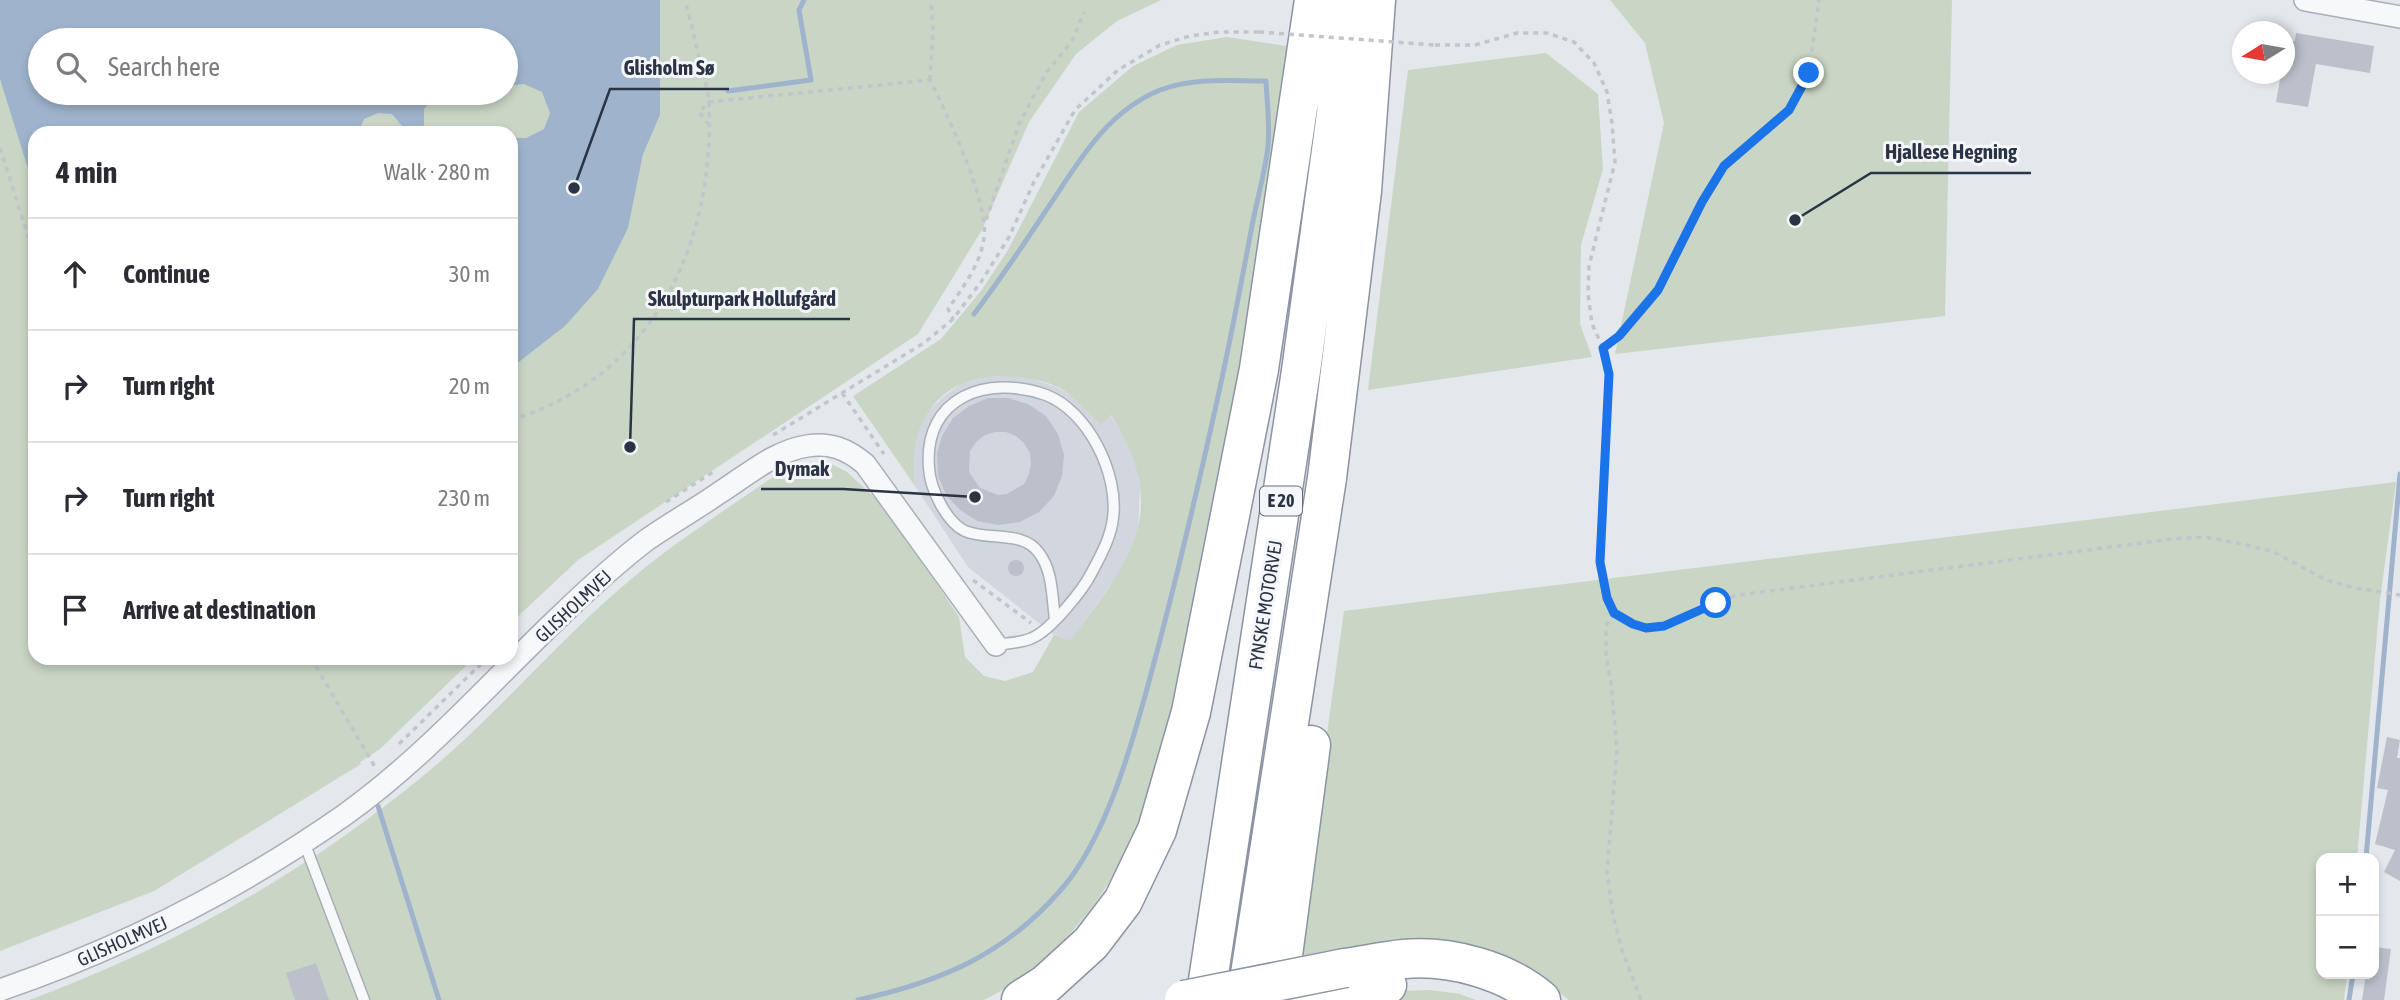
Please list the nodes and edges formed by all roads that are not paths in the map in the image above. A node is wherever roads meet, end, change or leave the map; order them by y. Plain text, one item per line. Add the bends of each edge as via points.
1 (1314, 0) edge
2 (1345, 0) edge
3 (1376, 0) edge
4 (2305, 0) edge
5 (2400, 17) edge
6 (1362, 191) junction
7 (1055, 619) junction
8 (996, 645) joint
9 (518, 658) edge
10 (511, 665) edge
11 (304, 842) junction
12 (1347, 979) junction
13 (0, 990) edge
14 (364, 1000) edge
15 (1021, 1000) edge
16 (1184, 1000) edge
17 (1205, 1000) edge
18 (1246, 1000) edge
19 (1277, 1000) edge
20 (1302, 1000) edge
21 (1497, 1000) edge
22 (1541, 1000) edge

1 - 15 highway via 1259,369 1191,712 1157,830 1123,901 1091,943
2 - 17 highway, FYNSKE MOTORVEJ / E 20 via 1336,114 1301,372
3 - 6 highway, E 20
4 - 5 street
6 - 18 highway, E 20 via 1326,478
6 - 19 highway via 1360,388
7 - 7 lane via 1084,587 1105,547 1113,517 1111,481 1098,447 1079,417 1047,396 1003,387 975,390 958,398 941,417 929,444 934,490 943,509 964,530 1029,542 1039,553 1050,582
7 - 8 lane via 1033,638
8 - 9 street, GLISHOLMVEJ via 865,464 850,451 829,445 781,453 648,540
10 - 11 street, GLISHOLMVEJ via 398,771
11 - 13 street, GLISHOLMVEJ via 257,873 129,940
11 - 14 lane
12 - 16 highway, bridge
12 - 20 highway
12 - 21 highway via 1452,984
12 - 22 highway via 1407,959 1454,962 1497,973

